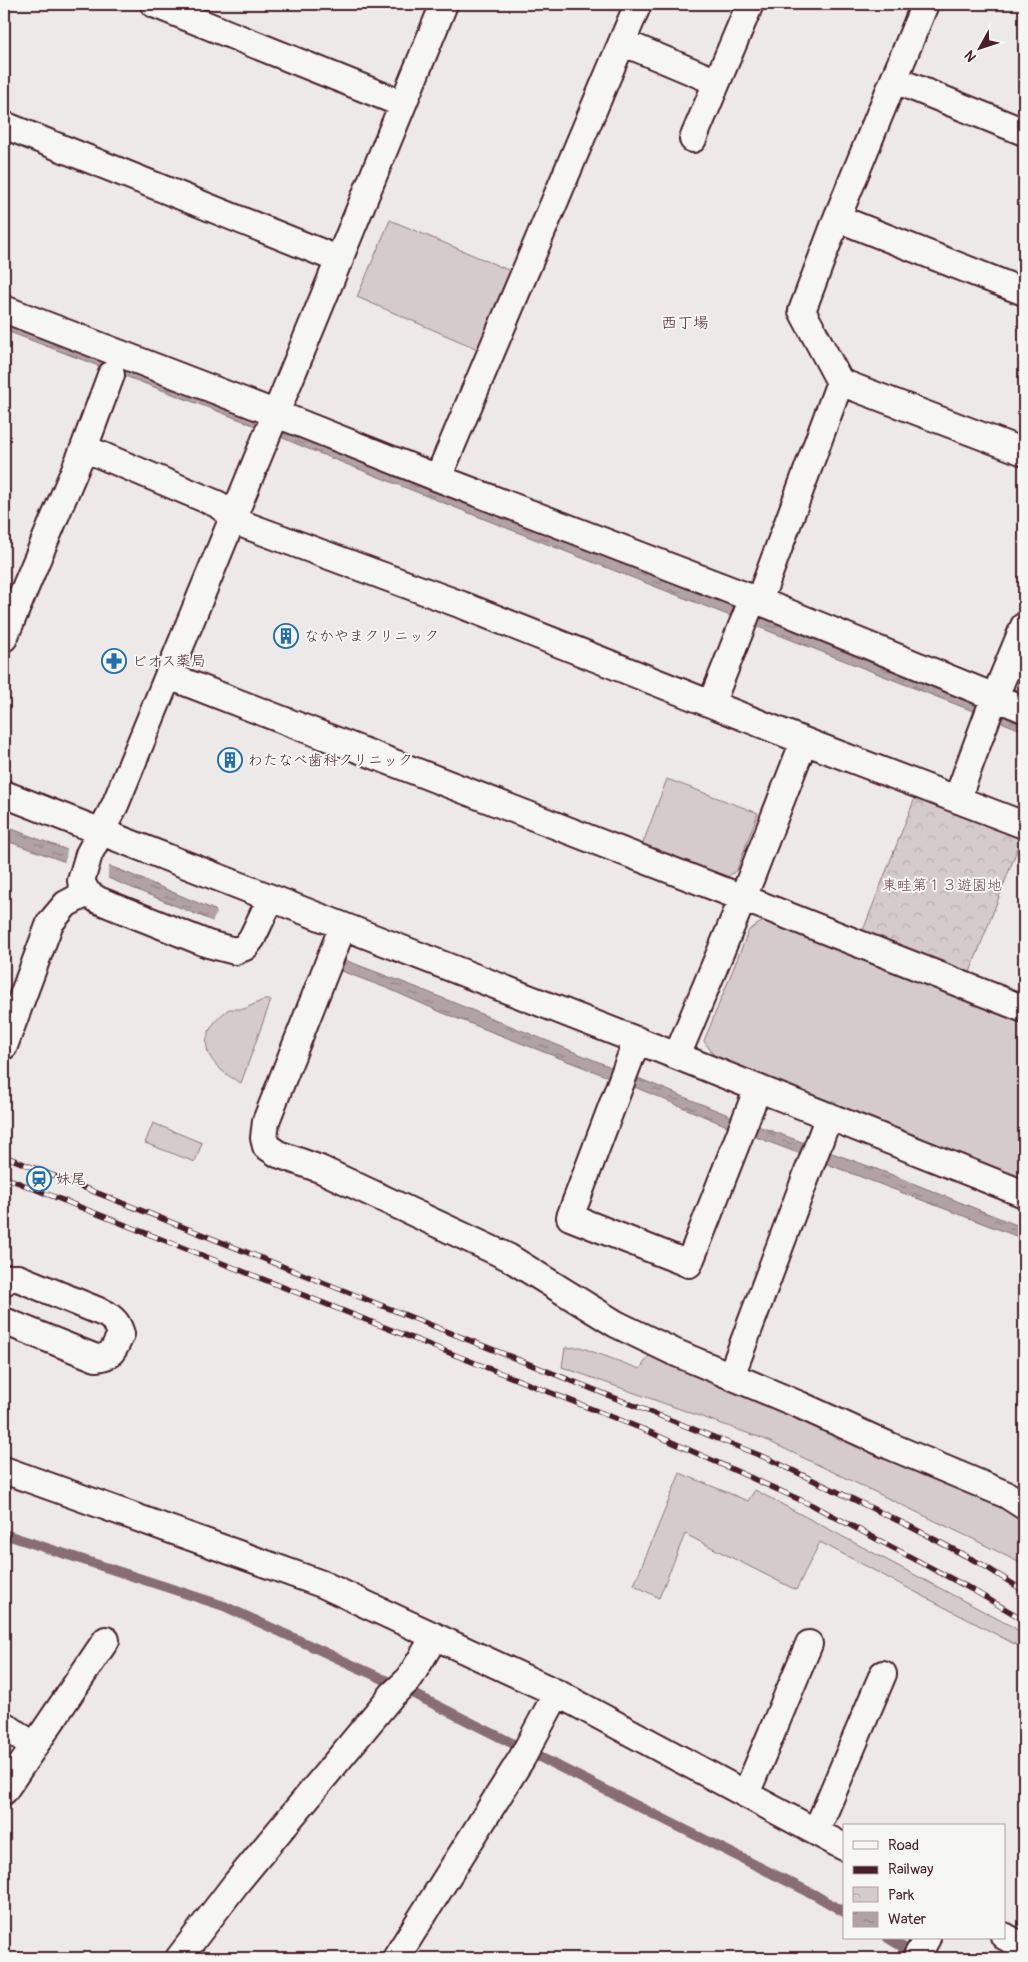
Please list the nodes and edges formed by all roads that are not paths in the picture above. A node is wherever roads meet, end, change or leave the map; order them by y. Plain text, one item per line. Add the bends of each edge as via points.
1 (154, 4) edge
2 (444, 4) edge
3 (638, 4) edge
4 (750, 4) edge
5 (925, 4) edge
6 (622, 42) junction
7 (895, 80) junction
8 (717, 82) junction
9 (403, 104) junction
10 (4, 125) edge
11 (1024, 132) edge
12 (693, 139) dead end
13 (837, 218) junction
14 (340, 260) junction
15 (1024, 292) edge
16 (4, 309) edge
17 (111, 374) dead end
18 (840, 382) junction
19 (273, 423) junction
20 (84, 448) junction
21 (1024, 452) edge
22 (438, 478) junction
23 (234, 517) junction
24 (751, 608) junction
25 (1024, 626) edge
26 (4, 638) edge
27 (169, 676) junction
28 (711, 704) junction
29 (991, 707) junction
30 (1024, 709) edge
31 (804, 741) junction
32 (4, 794) edge
33 (958, 799) junction
34 (1024, 825) edge
35 (101, 831) junction
36 (87, 893) junction
37 (271, 898) junction
38 (743, 898) junction
39 (343, 926) junction
40 (1024, 1009) edge
41 (637, 1040) junction
42 (4, 1046) edge
43 (677, 1056) junction
44 (758, 1088) junction
45 (829, 1116) junction
46 (1024, 1194) edge
47 (4, 1282) edge
48 (4, 1322) edge
49 (731, 1376) junction
50 (4, 1470) edge
51 (1024, 1506) edge
52 (435, 1636) junction
53 (106, 1640) dead end
54 (809, 1644) dead end
55 (882, 1674) dead end
56 (557, 1693) junction
57 (4, 1725) edge
58 (34, 1746) junction
59 (4, 1791) edge
60 (746, 1794) junction
61 (816, 1832) junction
62 (843, 1846) edge
63 (1006, 1937) edge
64 (1024, 1947) edge
65 (179, 1958) edge
66 (396, 1958) edge

1 - 9 street
2 - 9 street
3 - 6 street
4 - 8 street
5 - 7 street
6 - 8 street
6 - 22 street
7 - 11 street
7 - 13 street
8 - 12 street
9 - 14 street
10 - 14 street
13 - 15 street
13 - 18 street via 802,311
14 - 19 street
16 - 19 street
17 - 20 street
18 - 21 street
18 - 24 street
19 - 22 street
19 - 23 street
20 - 23 street via 217,504
20 - 26 street
22 - 24 street
23 - 27 street
23 - 28 street via 245,525 462,605
24 - 28 street
24 - 29 street
25 - 29 street
27 - 35 street
27 - 38 street
28 - 31 street
29 - 30 street
29 - 33 street
31 - 33 street
31 - 38 street
32 - 35 street
33 - 34 street
35 - 36 street via 89,854 82,881
35 - 37 street
36 - 37 street via 208,944 235,951 245,947 252,938
36 - 42 street via 66,904 50,923
37 - 39 street
38 - 40 street
38 - 43 street
39 - 41 street
39 - 49 street via 266,1121 266,1146 278,1154 320,1168 508,1257 616,1324
41 - 43 street
41 - 44 street via 570,1217 689,1264
43 - 44 street
44 - 45 street
45 - 46 street
45 - 49 street
47 - 48 street via 8,1278 18,1278 106,1314 113,1318 121,1334 112,1352 96,1358
49 - 51 street via 1007,1495
50 - 52 street via 322,1584
52 - 56 street
52 - 65 street via 409,1678 236,1882
53 - 58 street
54 - 60 street
55 - 61 street
56 - 60 street
56 - 66 street via 526,1750
57 - 58 street
58 - 59 street
60 - 61 street
61 - 62 street
63 - 64 street

